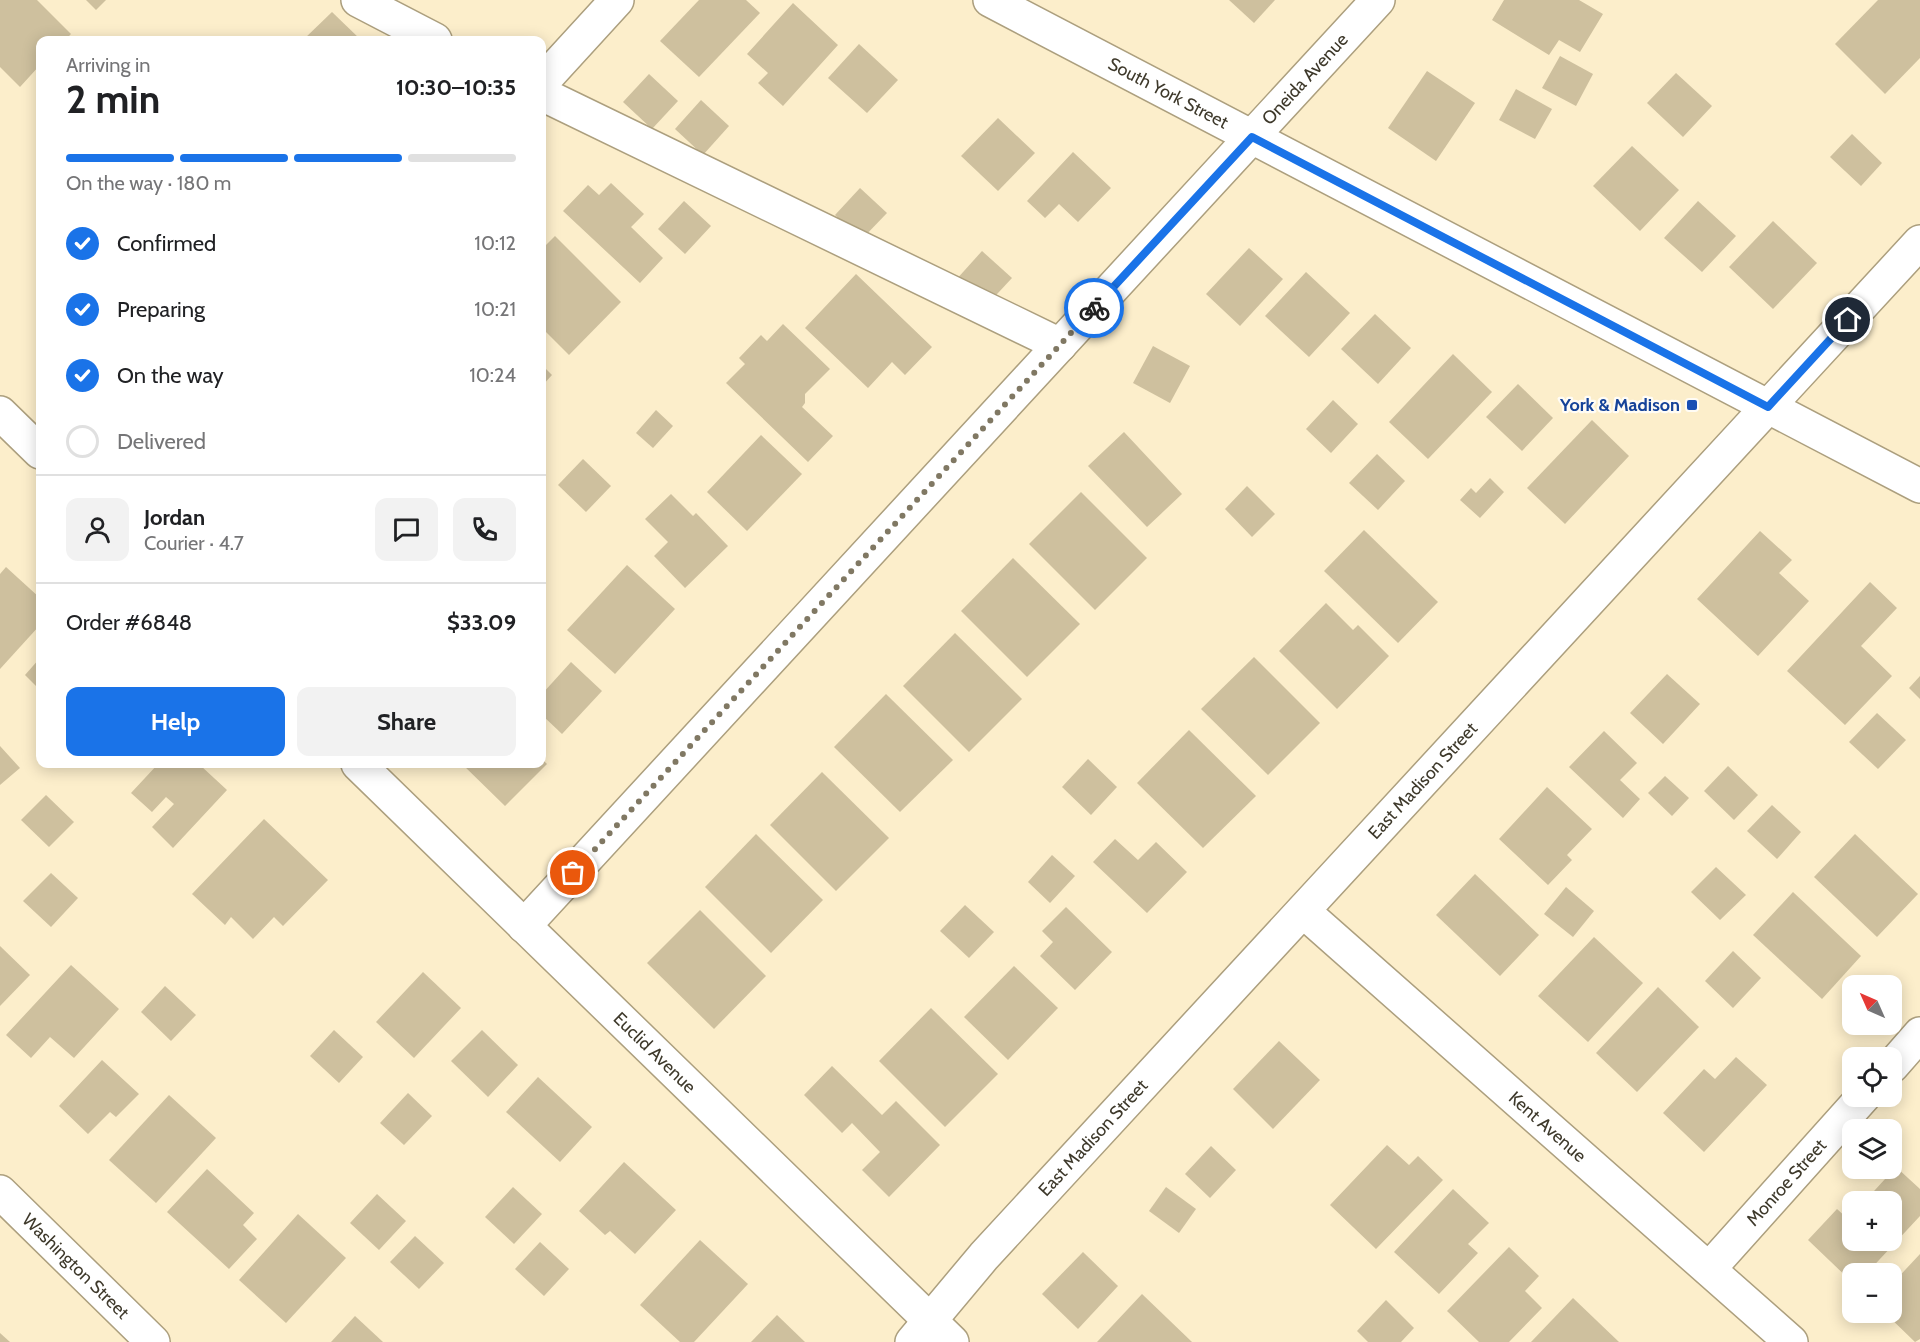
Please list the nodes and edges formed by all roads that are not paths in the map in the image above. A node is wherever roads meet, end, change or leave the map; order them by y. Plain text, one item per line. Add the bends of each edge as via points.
1 (358, 0) edge
2 (617, 0) edge
3 (990, 0) edge
4 (1378, 0) edge
5 (427, 36) edge
6 (546, 78) edge
7 (546, 96) edge
8 (1252, 137) junction
9 (1920, 242) edge
10 (1060, 345) junction
11 (1768, 407) junction
12 (0, 413) edge
13 (36, 448) edge
14 (1920, 486) edge
15 (362, 768) edge
16 (1303, 911) junction
17 (524, 926) junction
18 (1920, 1034) edge
19 (1902, 1055) edge
20 (1854, 1107) edge
21 (0, 1192) edge
22 (1709, 1269) junction
23 (931, 1335) edge
24 (153, 1342) edge
25 (1791, 1342) edge

1 - 5 street
2 - 6 street
3 - 8 street, South York Street
4 - 8 street, Oneida Avenue
7 - 10 street
8 - 10 street, Oneida Avenue
8 - 11 street, South York Street
9 - 11 street, East Madison Street
10 - 17 street, Oneida Avenue
11 - 14 street, South York Street
11 - 16 street, East Madison Street
12 - 13 street
15 - 17 street, Euclid Avenue
16 - 22 street, Kent Avenue
16 - 23 street, East Madison Street via 984,1256
17 - 23 street, Euclid Avenue
18 - 19 street
20 - 22 street, Monroe Street
21 - 24 street, Washington Street
22 - 25 street, Kent Avenue

